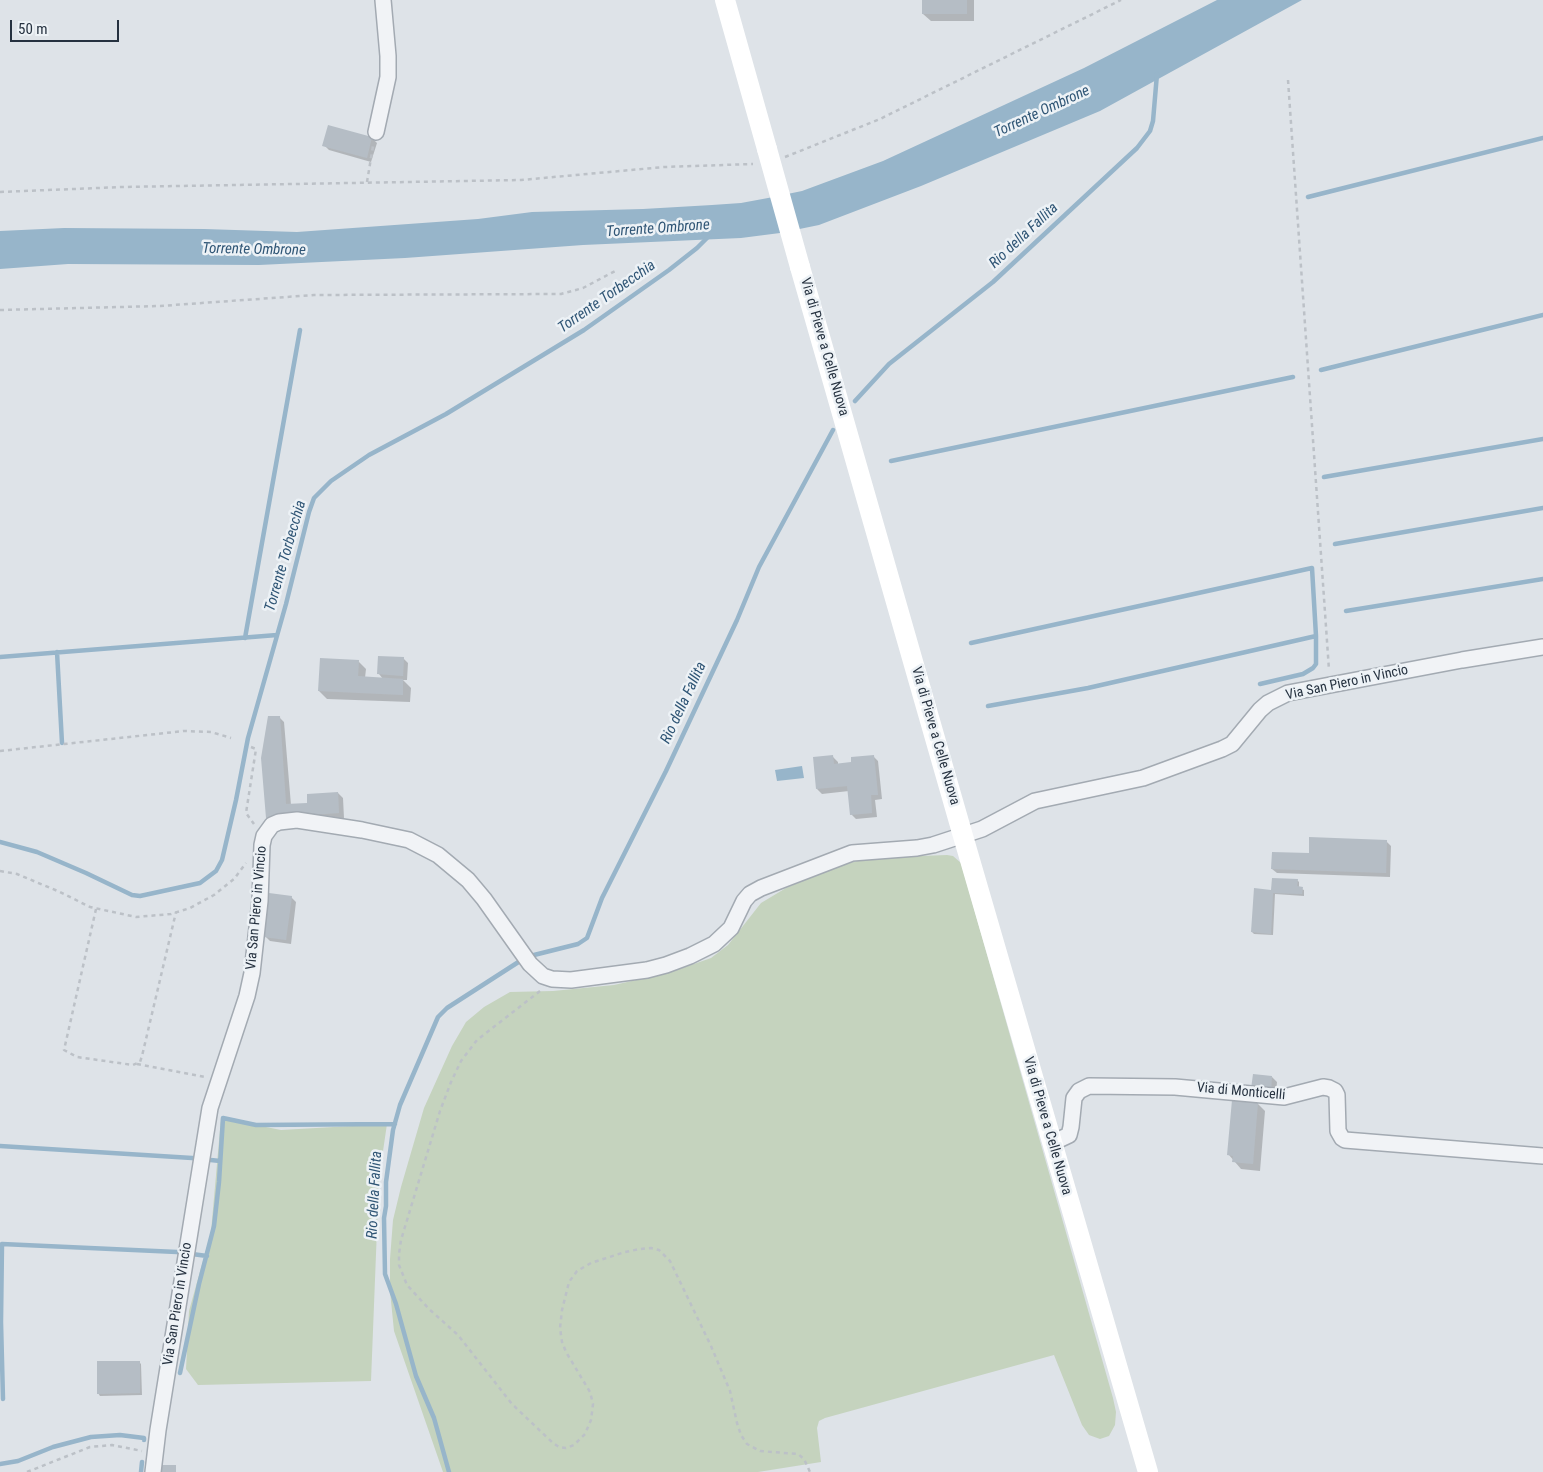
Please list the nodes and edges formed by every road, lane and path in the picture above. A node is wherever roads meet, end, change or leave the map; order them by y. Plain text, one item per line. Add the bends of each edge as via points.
1 (383, 0) edge
2 (724, 0) edge
3 (1121, 0) edge
4 (1288, 80) dead end
5 (376, 132) joint
6 (770, 157) junction
7 (366, 182) junction
8 (0, 192) edge
9 (617, 270) dead end
10 (0, 310) edge
11 (1543, 647) edge
12 (1330, 684) junction
13 (231, 738) dead end
14 (251, 747) dead end
15 (0, 751) edge
16 (264, 836) junction
17 (963, 836) junction
18 (249, 859) dead end
19 (0, 871) edge
20 (96, 909) junction
21 (176, 912) junction
22 (552, 979) junction
23 (136, 1064) junction
24 (219, 1079) junction
25 (1052, 1143) junction
26 (1543, 1156) edge
27 (155, 1454) junction
28 (27, 1472) edge
29 (152, 1472) edge
30 (810, 1472) edge
31 (1148, 1472) edge

1 - 5 street via 388,77
2 - 6 main road, Via di Pieve a Celle Nuova
3 - 6 path via 880,119
4 - 12 path
5 - 7 path
6 - 7 path via 521,180
6 - 17 main road, Via di Pieve a Celle Nuova, bridge
7 - 8 path
9 - 10 path via 583,288 562,294 330,295 160,306
11 - 12 street, Via San Piero in Vincio
12 - 17 street, Via San Piero in Vincio via 1288,693 1268,703 1232,744 1222,749 1143,778 1035,801
13 - 15 path via 211,732 184,731
14 - 16 path via 256,750 246,813
16 - 22 street, Via San Piero in Vincio via 272,825 297,820 398,837 426,847 468,880 530,964 543,976
16 - 24 street, Via San Piero in Vincio via 252,973
17 - 22 street, Via San Piero in Vincio via 918,848 852,853 760,888 744,901 724,936 703,950 666,965 571,980
17 - 25 main road, Via di Pieve a Celle Nuova
18 - 21 path via 234,879 214,895
19 - 20 path via 17,874
20 - 21 path via 136,917
20 - 23 path via 64,1050 77,1057
21 - 23 path via 142,1056
22 - 30 path via 478,1040 461,1061 451,1082 401,1240 399,1265 407,1285 458,1335 512,1404 553,1443 566,1448 586,1434 593,1404 590,1392 562,1342 560,1328 568,1282 577,1271 591,1263 640,1249 659,1250 670,1261 712,1346 731,1396 736,1423 747,1444 760,1451 798,1454
23 - 24 path
24 - 27 street, Via San Piero in Vincio via 210,1108
25 - 26 street, Via di Monticelli via 1069,1135 1074,1098 1079,1090 1089,1086 1195,1088 1284,1097 1323,1087 1330,1088 1337,1095 1338,1131 1346,1140
25 - 31 main road, Via di Pieve a Celle Nuova
27 - 28 path via 112,1445 96,1446
27 - 29 street, Via San Piero in Vincio

